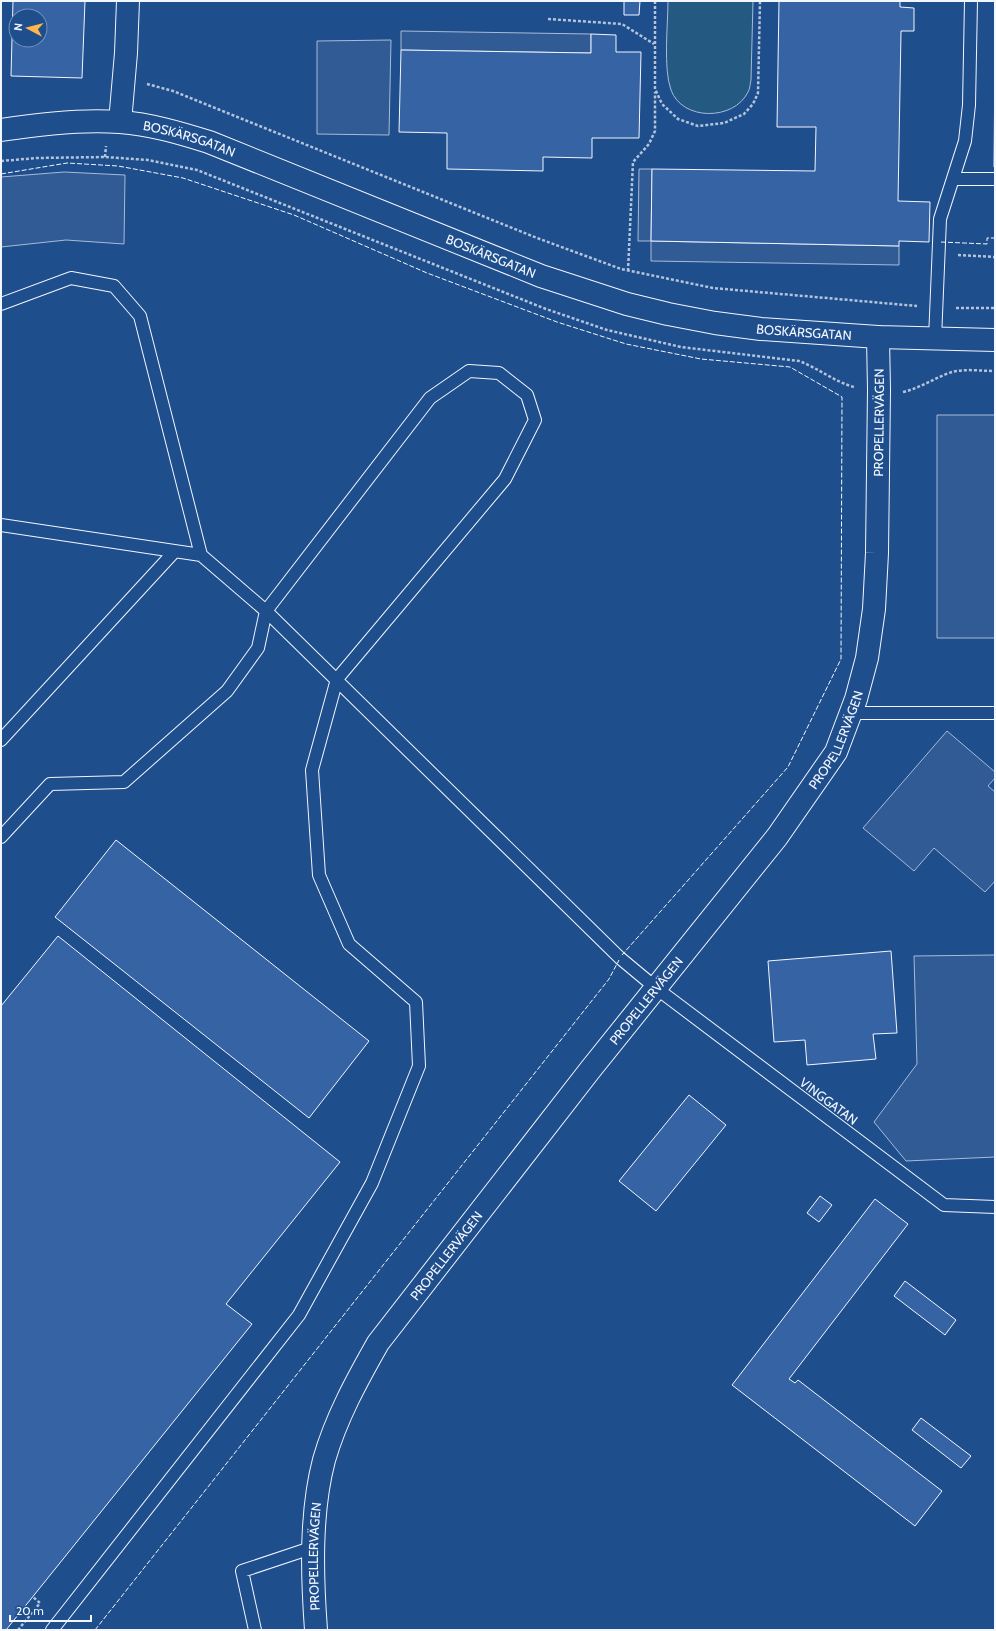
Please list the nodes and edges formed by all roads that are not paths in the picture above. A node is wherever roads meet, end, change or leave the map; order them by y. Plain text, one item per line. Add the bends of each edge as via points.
1 (128, 1) edge
2 (971, 1) edge
3 (120, 122) junction
4 (1, 130) edge
5 (954, 178) junction
6 (995, 179) edge
7 (1, 304) edge
8 (878, 337) junction
9 (935, 339) junction
10 (995, 340) edge
11 (1, 525) edge
12 (175, 551) junction
13 (202, 556) junction
14 (266, 611) junction
15 (337, 679) junction
16 (850, 713) junction
17 (995, 713) edge
18 (1, 740) edge
19 (1, 837) edge
20 (656, 988) junction
21 (995, 1207) edge
22 (314, 1547) junction
23 (52, 1630) edge
24 (255, 1630) edge
25 (316, 1630) edge

1 - 3 street
2 - 5 lane via 970,105 966,141
3 - 4 street, BOSKÄRSGATAN via 77,122
3 - 8 street, BOSKÄRSGATAN via 165,129 209,142 541,276 627,304 715,323 761,329
5 - 6 lane
5 - 9 lane via 940,219
7 - 13 lane via 71,278 114,286 140,316
8 - 9 street, BOSKÄRSGATAN
8 - 16 street, PROPELLERVÄGEN via 879,413 874,609 867,658
9 - 10 street, BOSKÄRSGATAN
11 - 12 lane
12 - 13 lane
12 - 18 lane
13 - 14 lane, VINGGATAN
14 - 15 lane, VINGGATAN
14 - 15 lane via 430,398 469,371 499,373 527,395 535,420 505,479
14 - 19 lane via 258,648 227,691 124,782 50,784
15 - 20 lane, VINGGATAN via 620,958
15 - 23 lane via 312,770 319,875 349,944 416,1002 419,1066 372,1183 300,1314
16 - 17 lane
16 - 20 street, PROPELLERVÄGEN via 836,752 813,787 777,837
20 - 21 lane, VINGGATAN via 944,1205
20 - 22 street, PROPELLERVÄGEN via 378,1344 341,1415 324,1460 317,1496
22 - 24 lane via 242,1571
22 - 25 street, PROPELLERVÄGEN via 313,1593

